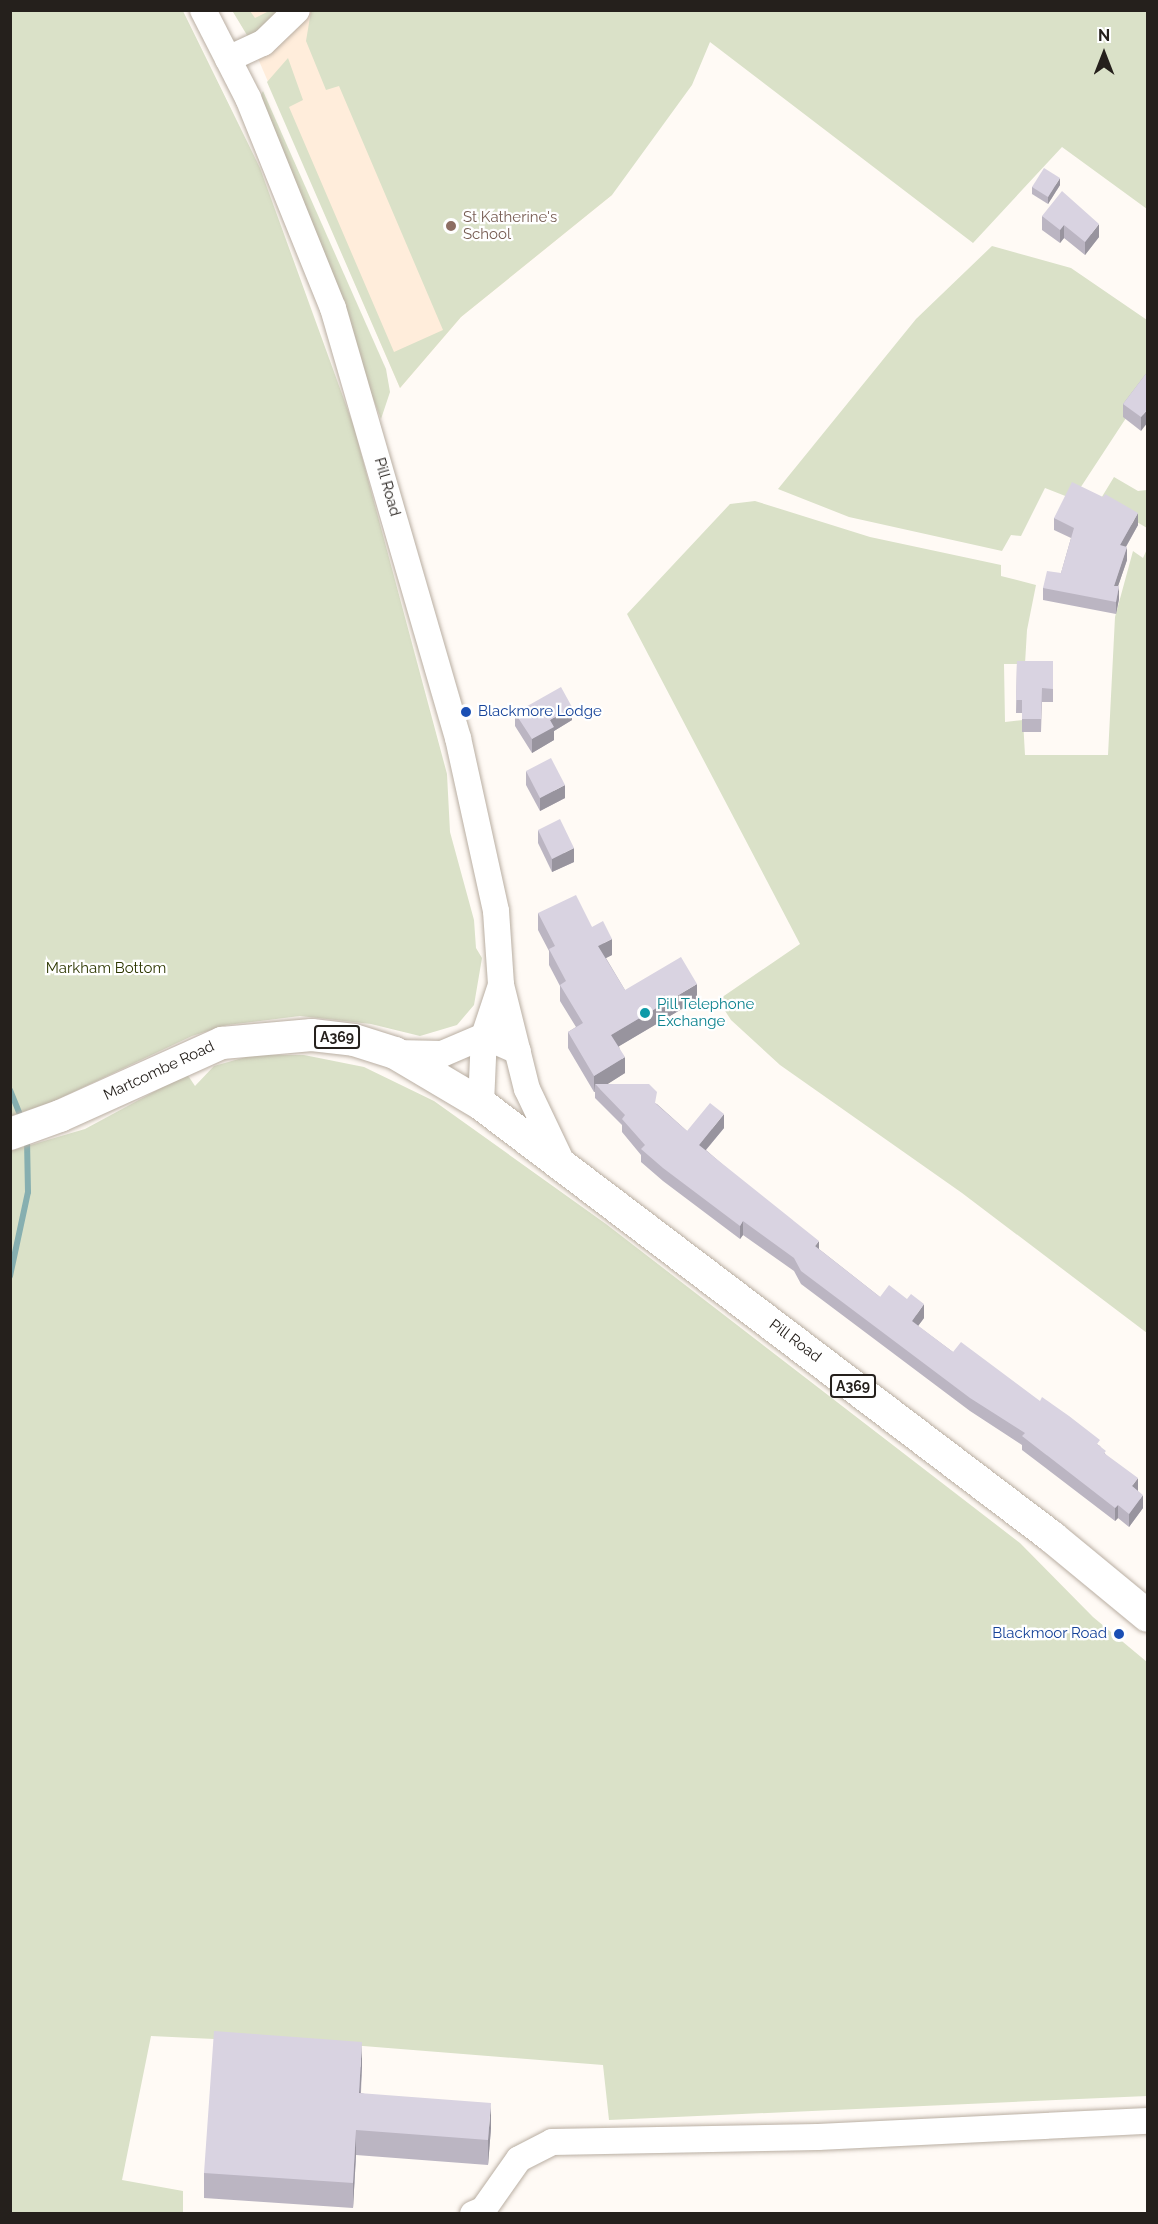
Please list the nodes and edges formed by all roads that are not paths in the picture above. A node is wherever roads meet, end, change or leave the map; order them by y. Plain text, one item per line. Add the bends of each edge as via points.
1 (203, 10) edge
2 (297, 10) edge
3 (228, 59) junction
4 (501, 985) junction
5 (484, 1036) junction
6 (518, 1052) junction
7 (395, 1053) junction
8 (527, 1089) junction
9 (490, 1112) junction
10 (10, 1134) edge
11 (564, 1167) junction
12 (1148, 1616) edge
13 (1148, 2121) edge
14 (506, 2177) junction
15 (473, 2214) edge
16 (497, 2214) edge

1 - 3 street, Pill Road
2 - 3 street via 263,43
3 - 4 street, Pill Road via 315,257 372,434 480,826 496,911
4 - 5 street, Pill Road
4 - 6 street, Pill Road
5 - 6 street
5 - 7 street via 442,1054
5 - 9 street, Pill Road
6 - 8 street, Pill Road
7 - 9 main road, Martcombe Road / A369
7 - 10 main road, Martcombe Road / A369 via 354,1040 292,1035 222,1043 60,1116
8 - 9 street
8 - 11 street, Pill Road
9 - 11 main road, Martcombe Road / A369
11 - 12 main road, Pill Road / A369 via 1052,1537
13 - 14 street via 818,2137 552,2142 519,2159
14 - 15 street via 483,2210
14 - 16 street

